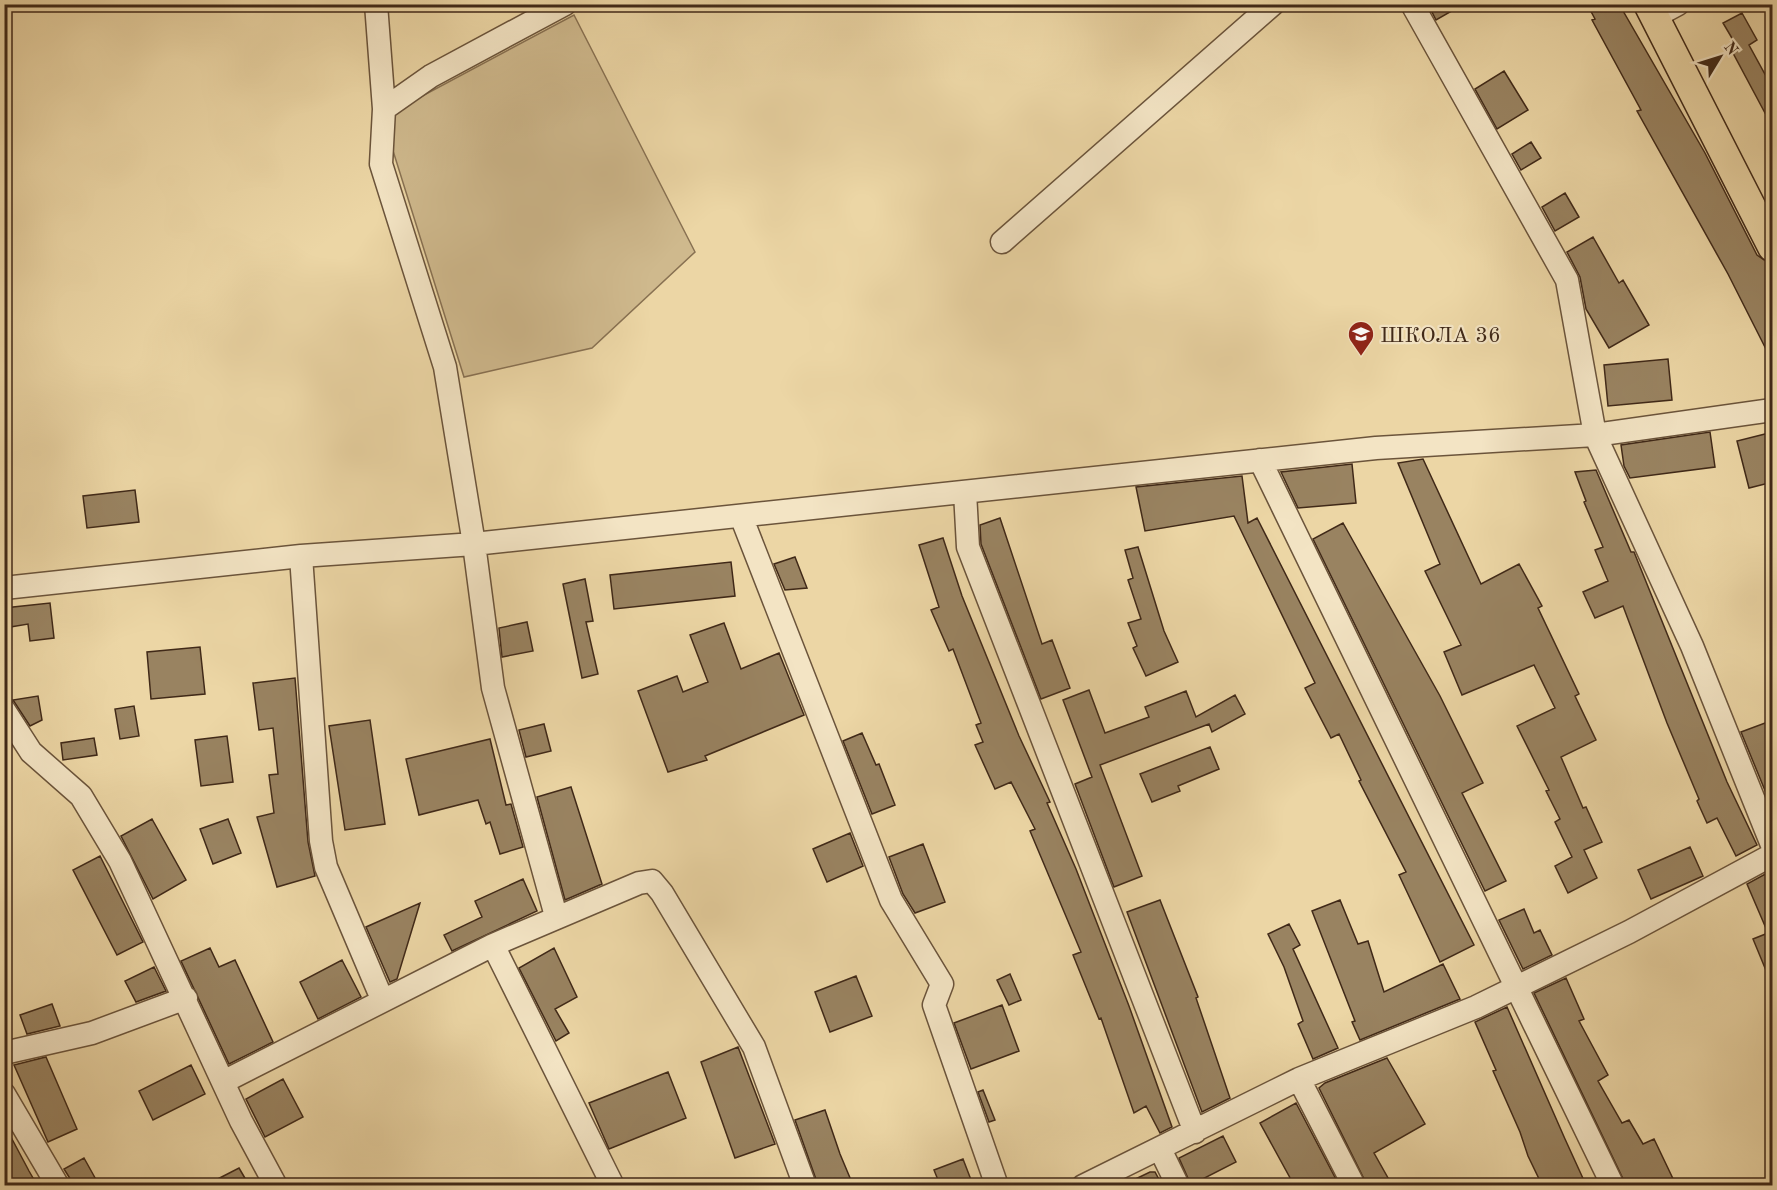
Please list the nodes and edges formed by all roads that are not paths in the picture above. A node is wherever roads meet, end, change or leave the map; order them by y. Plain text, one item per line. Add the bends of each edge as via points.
1 (376, 4) edge
2 (565, 4) edge
3 (1273, 4) edge
4 (1412, 4) edge
5 (1660, 8) edge
6 (384, 109) junction
7 (1002, 242) dead end
8 (1773, 247) edge
9 (1773, 410) edge
10 (1595, 435) junction
11 (1260, 460) junction
12 (965, 492) junction
13 (741, 516) junction
14 (474, 544) junction
15 (301, 556) junction
16 (4, 588) edge
17 (4, 710) edge
18 (1773, 845) edge
19 (1773, 855) edge
20 (556, 916) junction
21 (493, 945) junction
22 (1515, 988) junction
23 (186, 998) junction
24 (382, 999) junction
25 (4, 1053) edge
26 (1299, 1079) junction
27 (225, 1081) junction
28 (4, 1094) edge
29 (1196, 1132) junction
30 (1160, 1149) junction
31 (58, 1185) edge
32 (276, 1185) edge
33 (613, 1185) edge
34 (805, 1185) edge
35 (997, 1185) edge
36 (1083, 1185) edge
37 (1178, 1185) edge
38 (1354, 1185) edge
39 (1613, 1185) edge

1 - 6 street
2 - 6 street via 431,76
3 - 7 street
4 - 10 street via 1568,280
5 - 8 main road
6 - 14 street via 381,164 445,367
9 - 10 street
10 - 11 street via 1376,448
10 - 18 street via 1692,646
11 - 12 street
11 - 22 street
12 - 13 street
12 - 29 street via 968,547
13 - 14 street
13 - 35 street via 891,900 942,984 934,1005
14 - 15 street
14 - 20 street via 493,688
15 - 16 street
15 - 24 street via 321,841 326,867
17 - 23 street via 31,752 81,796 120,861
19 - 22 street
20 - 21 street
20 - 34 street via 639,883 652,882 657,887 754,1047
21 - 24 street
21 - 33 street
22 - 26 street
22 - 39 street
23 - 25 street via 92,1033
23 - 27 street
24 - 27 street
26 - 29 street
26 - 38 street
27 - 32 street
28 - 31 street
29 - 30 street
30 - 36 street
30 - 37 street

